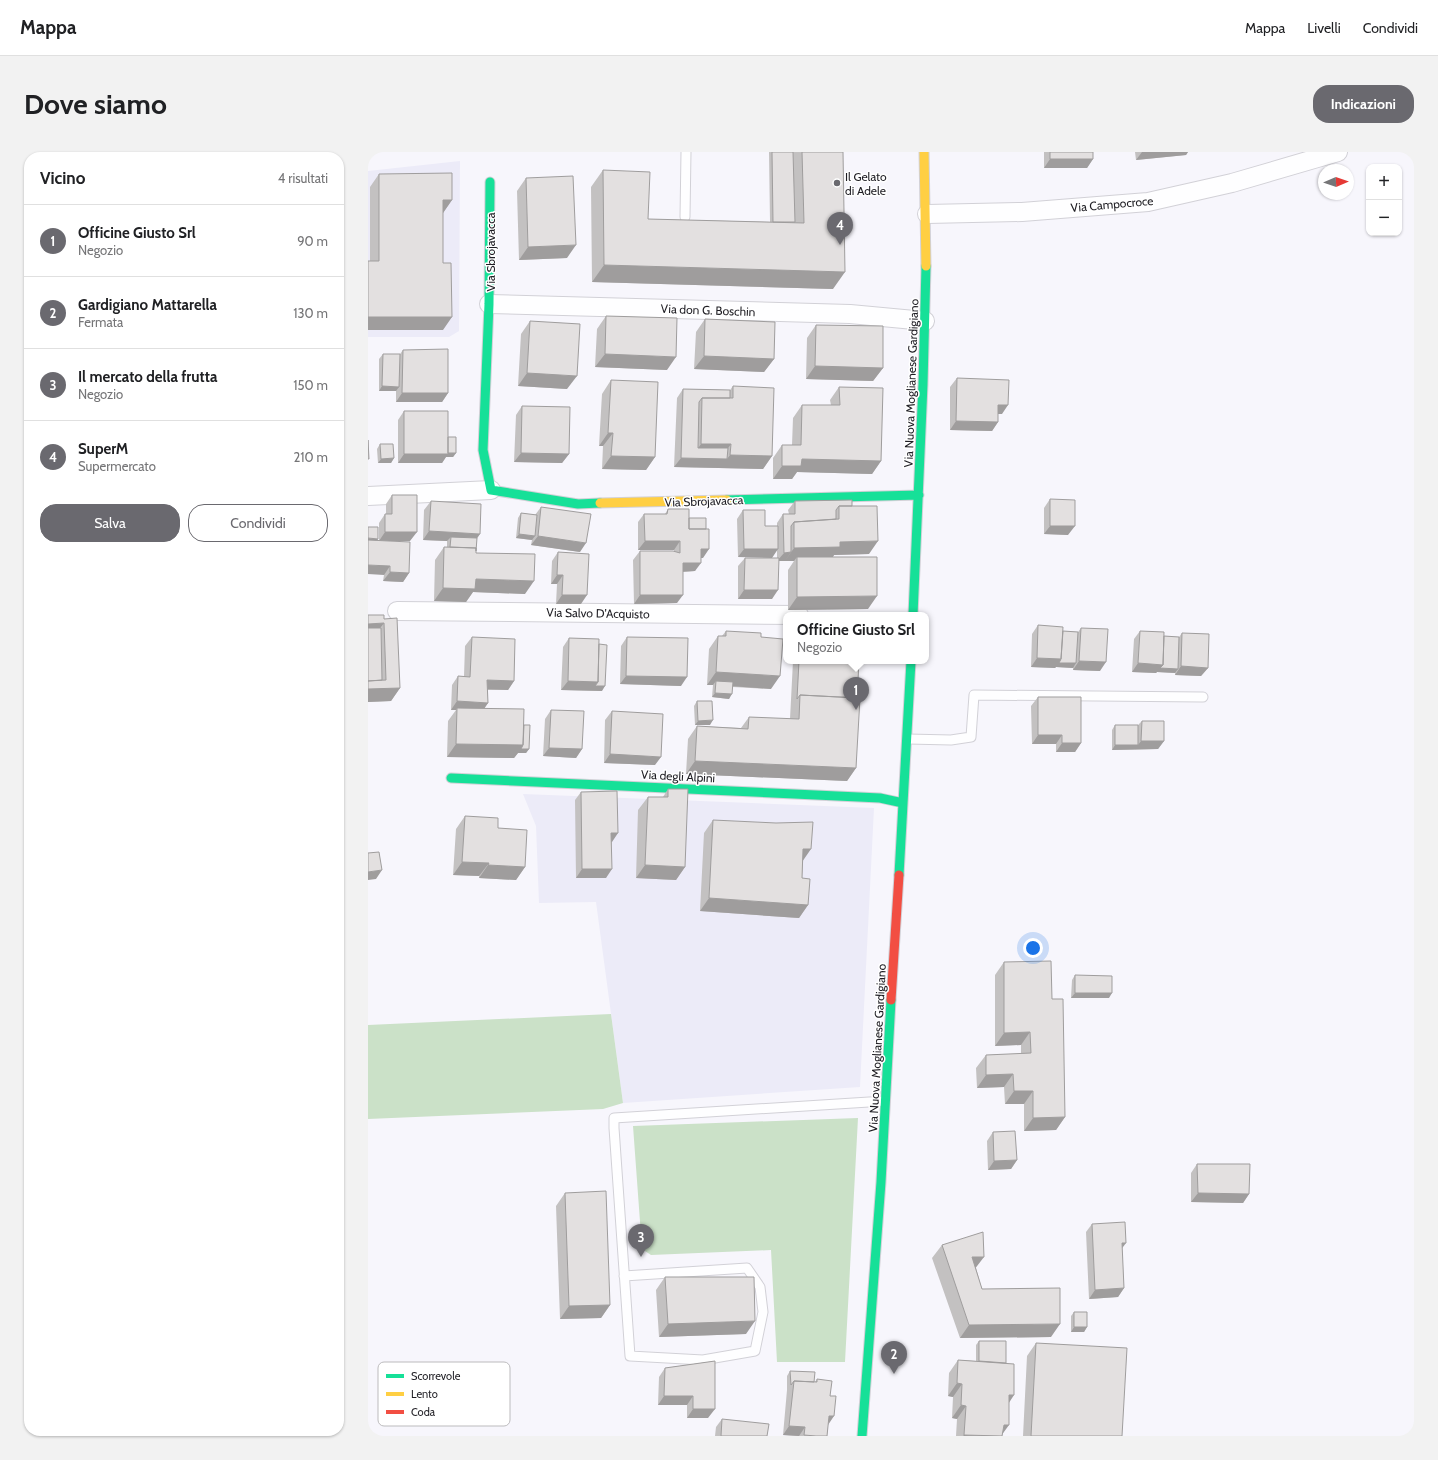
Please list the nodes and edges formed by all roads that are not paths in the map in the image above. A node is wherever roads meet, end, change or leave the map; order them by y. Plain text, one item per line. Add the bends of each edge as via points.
1 (686, 152) edge
2 (924, 152) edge
3 (1338, 152) edge
4 (490, 182) dead end
5 (927, 214) junction
6 (685, 217) dead end
7 (489, 304) junction
8 (925, 321) junction
9 (491, 490) junction
10 (919, 495) junction
11 (368, 496) edge
12 (397, 611) dead end
13 (913, 612) edge
14 (783, 615) edge
15 (911, 664) edge
16 (1203, 697) dead end
17 (908, 739) junction
18 (452, 778) dead end
19 (903, 803) junction
20 (885, 1102) junction
21 (624, 1276) junction
22 (862, 1436) edge

1 - 6 lane
2 - 5 main road, Via Nuova Moglianese Gardigiano
3 - 5 street, Via Campocroce via 1232,183 1148,202 1022,212
4 - 7 main road, Via Sbrojavacca
5 - 8 main road, Via Nuova Moglianese Gardigiano
7 - 8 street, Via don G. Boschin via 850,314
7 - 9 main road, Via Sbrojavacca via 484,450
8 - 10 main road, Via Nuova Moglianese Gardigiano
9 - 10 main road, Via Sbrojavacca via 578,504
9 - 11 street, Via Sbrojavacca
10 - 13 main road, Via Nuova Moglianese Gardigiano
12 - 14 street, Via Salvo D'Acquisto
15 - 17 main road, Via Nuova Moglianese Gardigiano
16 - 17 lane via 974,695 971,737 951,740
17 - 19 main road, Via Nuova Moglianese Gardigiano
18 - 19 main road, Via degli Alpini via 880,798
19 - 20 main road, Via Nuova Moglianese Gardigiano
20 - 21 lane via 614,1118
20 - 22 main road, Via Nuova Moglianese Gardigiano
21 - 21 lane via 630,1356 703,1360 755,1351 763,1312 760,1287 747,1268

